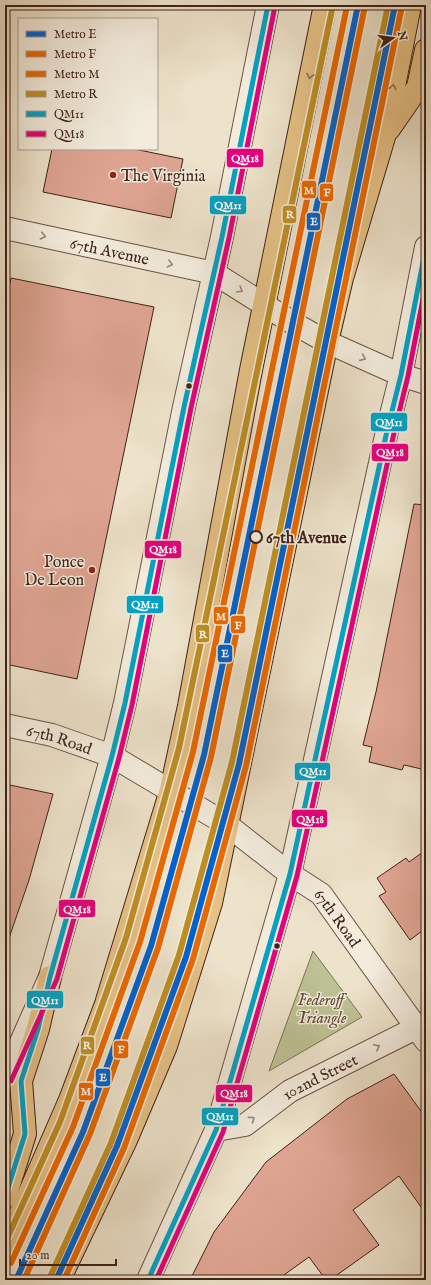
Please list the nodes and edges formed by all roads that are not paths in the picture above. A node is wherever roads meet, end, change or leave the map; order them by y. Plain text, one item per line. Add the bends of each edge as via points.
1 (268, 5) edge
2 (325, 5) edge
3 (410, 5) edge
4 (426, 50) edge
5 (384, 137) junction
6 (5, 228) edge
7 (426, 247) edge
8 (214, 274) junction
9 (266, 305) junction
10 (327, 342) junction
11 (401, 376) junction
12 (426, 383) edge
13 (5, 725) edge
14 (112, 756) junction
15 (171, 790) junction
16 (226, 824) junction
17 (290, 874) junction
18 (50, 977) junction
19 (423, 1030) edge
20 (5, 1078) edge
21 (216, 1130) junction
22 (5, 1197) edge
23 (5, 1250) edge
24 (59, 1280) edge
25 (148, 1280) edge

1 - 8 street
2 -> 9 main road
5 -> 3 main road
4 - 5 main road via 418,87
5 - 10 main road via 342,278
6 -> 8 street, 67th Avenue
7 - 11 street
8 -> 9 street, 67th Avenue
8 - 14 street via 185,400 125,703
9 - 10 street, 67th Avenue
9 - 15 main road
10 -> 11 street, 67th Avenue
10 - 16 main road
11 - 12 street, 67th Avenue
11 - 17 street
13 - 14 street, 67th Road via 52,735
14 - 15 street, 67th Road
14 - 18 street
15 - 16 street, 67th Road
15 - 23 main road via 106,1004 70,1100
16 - 17 street, 67th Road
16 - 24 main road via 210,903 166,1046 126,1140
17 - 19 street, 67th Road via 321,894
17 - 21 street
18 - 20 street
18 - 22 main road via 38,1029 21,1081 25,1134
21 -> 19 street, 102nd Street via 245,1125 290,1091
21 - 25 street

